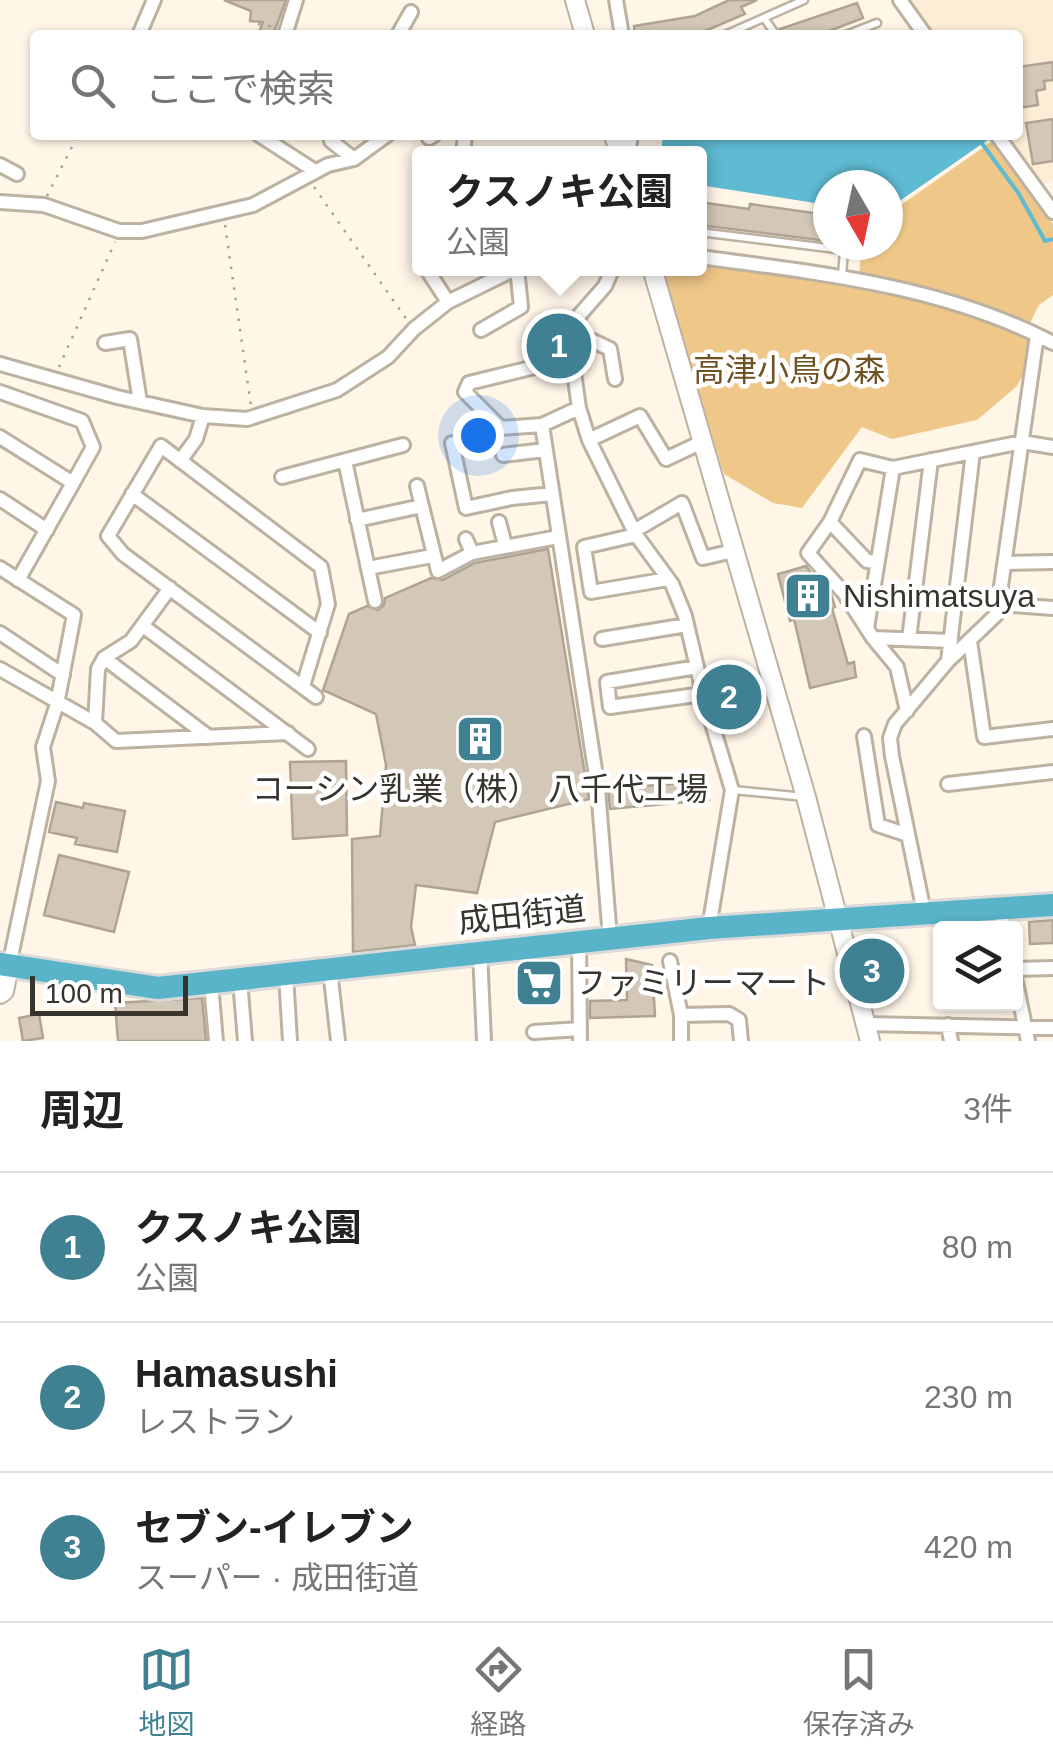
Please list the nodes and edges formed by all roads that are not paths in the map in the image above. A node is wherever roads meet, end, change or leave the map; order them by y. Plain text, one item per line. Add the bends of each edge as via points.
1 (154, 0) edge
2 (296, 0) edge
3 (575, 0) edge
4 (616, 0) edge
5 (804, 0) edge
6 (900, 0) edge
7 (411, 12) dead end
8 (764, 18) junction
9 (877, 23) dead end
10 (140, 30) edge
11 (287, 30) edge
12 (401, 30) edge
13 (584, 30) edge
14 (621, 30) edge
15 (736, 30) edge
16 (772, 30) edge
17 (859, 30) edge
18 (921, 30) edge
19 (266, 140) edge
20 (380, 140) edge
21 (1001, 140) edge
22 (332, 141) dead end
23 (354, 158) junction
24 (0, 165) edge
25 (17, 174) dead end
26 (311, 175) junction
27 (0, 202) edge
28 (1053, 212) edge
29 (707, 233) edge
30 (707, 259) edge
31 (431, 276) edge
32 (486, 276) edge
33 (502, 276) edge
34 (518, 276) edge
35 (609, 276) edge
36 (654, 276) edge
37 (842, 277) junction
38 (490, 282) junction
39 (448, 302) junction
40 (481, 330) dead end
41 (576, 333) junction
42 (1037, 335) junction
43 (105, 343) dead end
44 (1053, 343) edge
45 (572, 358) junction
46 (0, 364) edge
47 (616, 379) dead end
48 (0, 392) edge
49 (140, 402) junction
50 (578, 408) junction
51 (203, 416) junction
52 (542, 425) junction
53 (0, 437) edge
54 (590, 440) junction
55 (702, 442) junction
56 (1022, 442) junction
57 (452, 443) dead end
58 (403, 445) dead end
59 (1053, 447) edge
60 (546, 450) junction
61 (974, 452) junction
62 (504, 455) dead end
63 (931, 460) junction
64 (180, 461) junction
65 (345, 461) junction
66 (892, 468) junction
67 (282, 477) dead end
68 (73, 483) junction
69 (417, 486) dead end
70 (132, 494) junction
71 (552, 494) junction
72 (0, 499) edge
73 (422, 506) junction
74 (357, 520) junction
75 (499, 522) dead end
76 (830, 522) junction
77 (47, 530) junction
78 (635, 533) junction
79 (558, 537) junction
80 (466, 539) dead end
81 (1053, 545) edge
82 (505, 546) junction
83 (733, 551) junction
84 (472, 553) junction
85 (432, 556) junction
86 (878, 562) junction
87 (1052, 562) edge
88 (1006, 563) junction
89 (0, 568) edge
90 (368, 568) junction
91 (18, 580) junction
92 (668, 580) junction
93 (170, 588) junction
94 (376, 601) dead end
95 (1001, 604) junction
96 (1053, 608) edge
97 (687, 625) junction
98 (142, 626) junction
99 (0, 633) edge
100 (320, 633) junction
101 (870, 633) junction
102 (908, 639) junction
103 (602, 640) dead end
104 (951, 641) junction
105 (970, 641) junction
106 (104, 658) junction
107 (948, 661) junction
108 (697, 667) junction
109 (0, 669) edge
110 (63, 675) junction
111 (303, 686) junction
112 (704, 694) junction
113 (316, 697) dead end
114 (57, 704) junction
115 (907, 712) junction
116 (94, 724) junction
117 (1053, 729) edge
118 (288, 733) junction
119 (864, 736) dead end
120 (209, 737) junction
121 (308, 749) dead end
122 (1053, 772) edge
123 (948, 784) dead end
124 (732, 790) junction
125 (806, 797) junction
126 (908, 834) junction
127 (1053, 905) edge
128 (924, 912) junction
129 (1001, 919) edge
130 (838, 920) junction
131 (709, 928) junction
132 (610, 938) junction
133 (580, 940) junction
134 (480, 952) junction
135 (670, 961) dead end
136 (5, 965) edge
137 (1053, 968) edge
138 (330, 970) junction
139 (1023, 970) edge
140 (286, 976) junction
141 (240, 980) junction
142 (211, 984) junction
143 (0, 994) edge
144 (682, 1015) junction
145 (948, 1025) junction
146 (1053, 1028) edge
147 (534, 1032) dead end
148 (868, 1032) edge
149 (1027, 1034) edge
150 (580, 1035) edge
151 (216, 1041) edge
152 (245, 1041) edge
153 (290, 1041) edge
154 (338, 1041) edge
155 (484, 1041) edge
156 (681, 1041) edge
157 (742, 1041) edge
158 (951, 1041) edge

1 - 10 street
2 - 11 street
3 - 13 street
4 - 14 street
5 - 8 lane
6 - 18 street
7 - 12 street
8 - 15 lane
8 - 16 lane
9 - 17 lane
19 - 26 street
20 - 23 street
21 - 28 street
22 - 23 street
23 - 26 street
24 - 25 street
26 - 27 street via 253,205 142,231 119,232 38,205
29 - 37 lane via 844,250
30 - 37 street
31 - 39 street
32 - 38 street
33 - 38 street
34 - 40 street via 521,307
35 - 41 street via 577,318
36 - 55 street
37 - 42 street via 986,312
38 - 39 street
39 - 51 street via 388,357 337,390 253,417
41 - 45 street
41 - 47 street via 610,349
42 - 44 street
42 - 56 street
43 - 49 street via 130,339
45 - 50 street
45 - 52 street via 469,382 465,392 501,428
46 - 49 street
48 - 68 street via 82,421 92,447
49 - 51 street
50 - 52 street
50 - 54 street
51 - 64 street
52 - 60 street
53 - 68 street
54 - 55 street via 640,416 666,459
54 - 78 street
55 - 83 street
56 - 59 street
56 - 61 street
56 - 88 street
57 - 71 street via 466,508
58 - 65 street
60 - 62 street
60 - 71 street
61 - 63 street
61 - 104 street
63 - 66 street
63 - 102 street
64 - 70 street via 161,446
64 - 100 street via 321,567 328,604
65 - 67 street
65 - 74 street
66 - 76 street via 860,460
66 - 86 street
68 - 77 street
69 - 73 street
70 - 93 street via 108,536
70 - 100 street
71 - 79 street
72 - 77 street
73 - 74 street
73 - 85 street
74 - 90 street
75 - 82 street
76 - 86 street via 867,561
76 - 101 street via 808,553
77 - 91 street
78 - 83 street via 682,504 704,558
78 - 92 street
78 - 92 street via 584,546 590,592
79 - 82 street
79 - 132 street via 598,790
80 - 84 street
81 - 87 street
82 - 84 street
83 - 125 street
84 - 85 street via 438,571
85 - 90 street
86 - 101 street
87 - 88 street
88 - 95 street
89 - 91 street
90 - 94 street
91 - 110 street via 74,615
92 - 97 street
93 - 98 street
93 - 111 street
95 - 96 street
95 - 105 street
97 - 103 street
97 - 108 street
98 - 106 street via 132,641
98 - 118 street
99 - 110 street
100 - 111 street
101 - 102 street
101 - 115 street via 897,667
102 - 104 street
104 - 107 street
105 - 107 street
105 - 117 street via 984,737
106 - 116 street
106 - 120 street
107 - 115 street
108 - 112 street
108 - 112 street via 607,682 610,707
109 - 114 street
110 - 114 street
111 - 113 street
112 - 124 street
114 - 116 street
114 - 136 street via 43,747 48,781
115 - 126 street via 890,738
116 - 120 street via 116,741
118 - 120 street
118 - 121 street
119 - 126 street via 878,825
122 - 123 street
124 - 125 lane
124 - 131 street
125 - 130 street
126 - 128 street
127 - 129 highway, 成田街道
128 - 129 highway, 成田街道
128 - 130 highway, 成田街道
130 - 131 highway, 成田街道
130 - 148 street
131 - 132 highway, 成田街道
132 - 133 highway, 成田街道
133 - 134 highway, 成田街道
133 - 150 street
134 - 138 highway, 成田街道
134 - 155 street
135 - 144 street
136 - 142 highway, 成田街道 via 158,988
136 - 143 street
137 - 139 street
138 - 140 highway, 成田街道
138 - 154 street
140 - 141 highway, 成田街道
140 - 153 street
141 - 142 highway, 成田街道
141 - 152 street
142 - 151 street
144 - 156 street
144 - 157 street via 729,1014 738,1020
145 - 148 street
145 - 149 street
145 - 158 street
146 - 149 street
147 - 150 street

